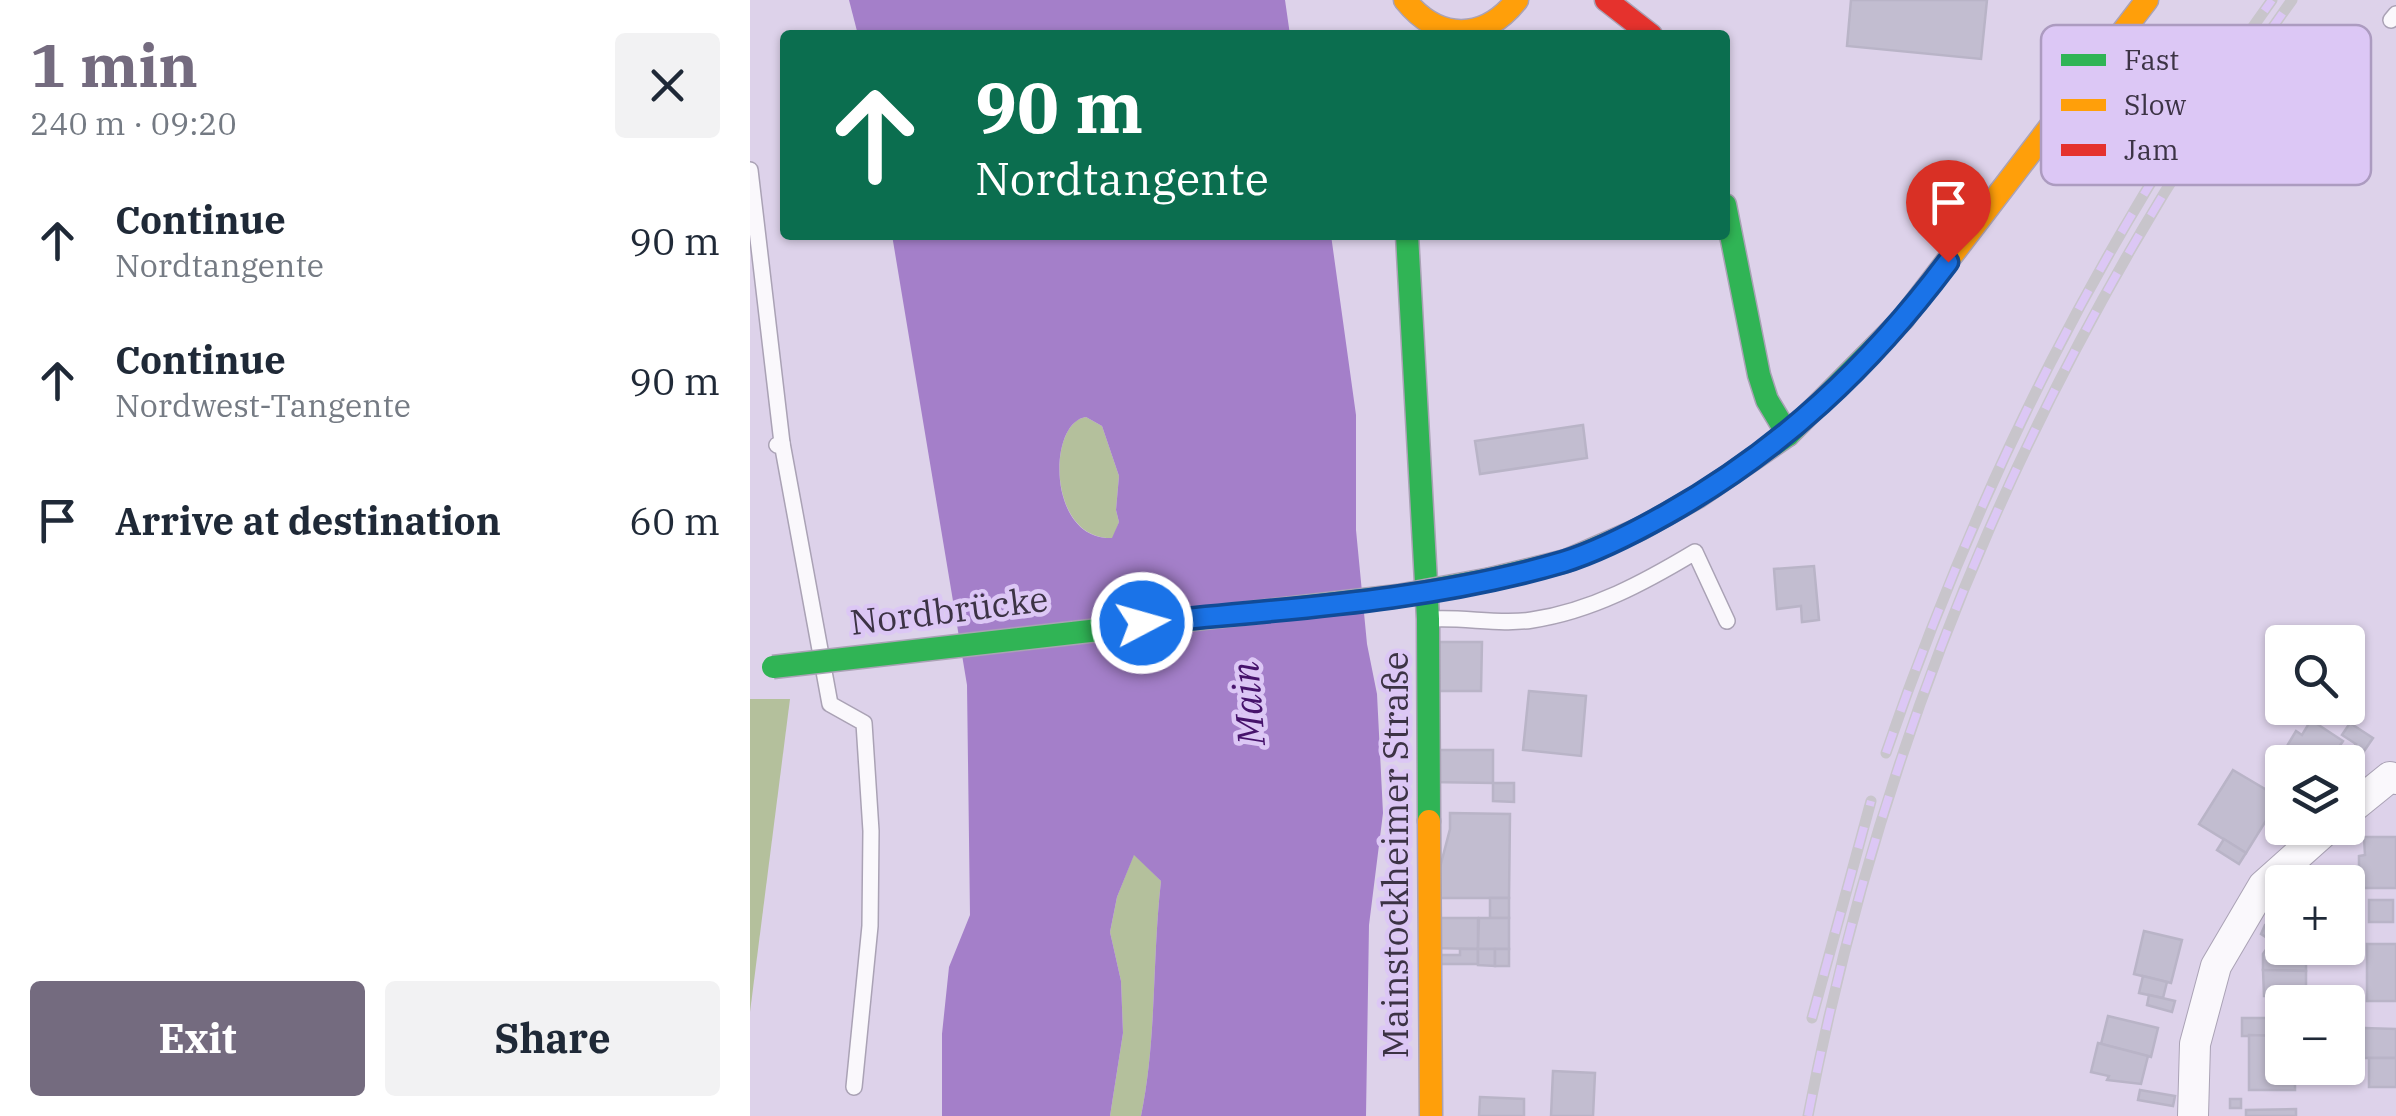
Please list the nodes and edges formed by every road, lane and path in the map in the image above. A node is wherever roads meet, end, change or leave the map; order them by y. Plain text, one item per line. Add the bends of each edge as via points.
1 (1404, 0) edge
2 (1517, 0) edge
3 (1606, 0) edge
4 (2147, 0) edge
5 (2128, 25) edge
6 (1429, 30) edge
7 (1478, 30) edge
8 (1646, 30) edge
9 (2041, 139) edge
10 (750, 170) edge
11 (1730, 230) edge
12 (1407, 240) edge
13 (1788, 434) junction
14 (1428, 619) junction
15 (1726, 622) dead end
16 (761, 668) edge
17 (2396, 778) edge
18 (2365, 797) edge
19 (2309, 845) edge
20 (854, 1087) dead end
21 (1431, 1116) edge
22 (2194, 1116) edge

1 - 6 main road
2 - 7 main road via 1503,18
3 - 8 main road
4 - 5 main road, Nordbrücke
9 - 13 main road, Nordbrücke via 1893,332
10 - 20 lane via 779,445 830,704 864,724 870,926
11 - 13 main road via 1759,375
12 - 14 main road, Mainstockheimer Straße
13 - 16 main road, Nordbrücke, bridge via 1640,530 1566,561 1491,579 1380,598
14 - 15 lane via 1529,621 1575,610 1625,592 1696,552
14 - 21 main road, Mainstockheimer Straße
17 - 18 street
19 - 22 street via 2263,886 2216,966 2196,1044

